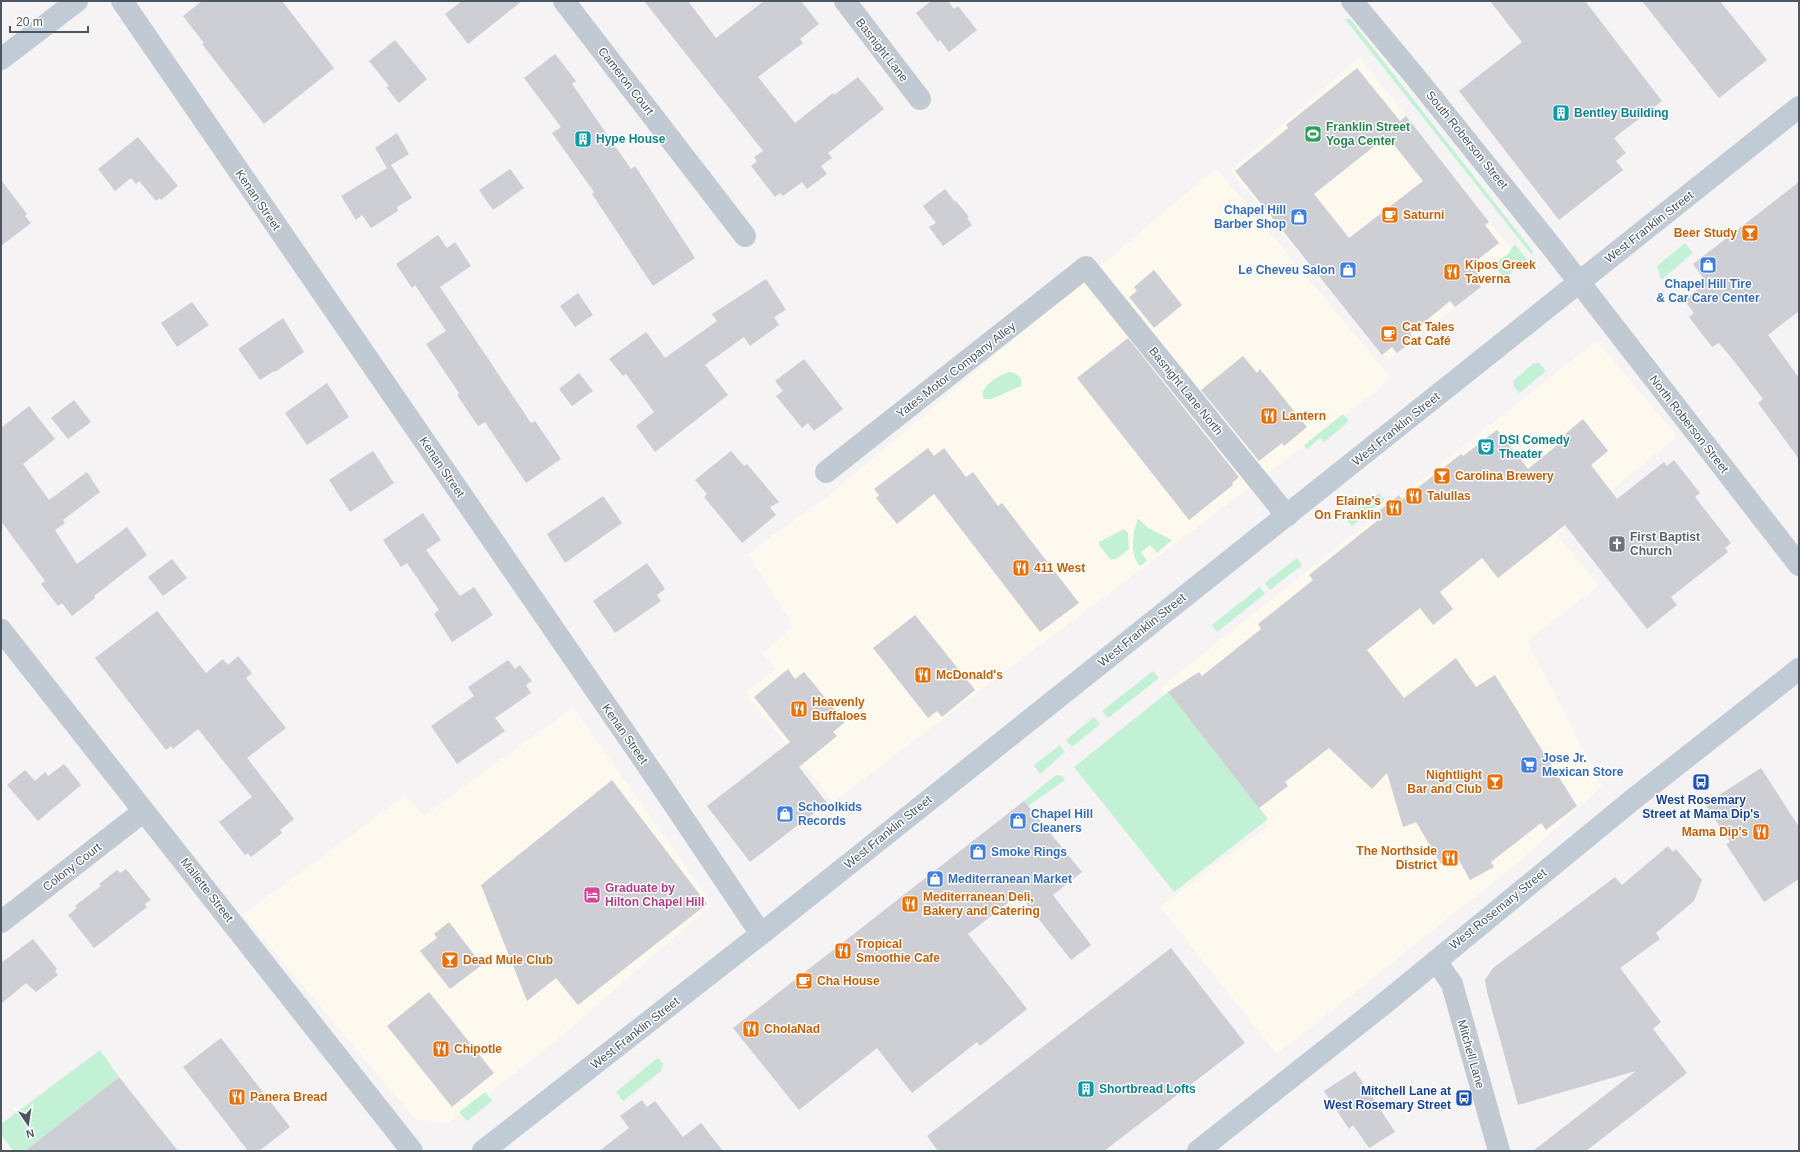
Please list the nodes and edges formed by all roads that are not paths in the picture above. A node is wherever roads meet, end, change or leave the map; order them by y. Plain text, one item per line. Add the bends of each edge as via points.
1 (77, 1) edge
2 (122, 1) edge
3 (564, 1) edge
4 (845, 1) edge
5 (1352, 1) edge
6 (1, 58) edge
7 (920, 99) dead end
8 (1799, 107) edge
9 (745, 236) dead end
10 (1086, 267) joint
11 (1579, 282) junction
12 (826, 472) dead end
13 (1287, 516) junction
14 (1799, 565) edge
15 (1, 630) edge
16 (1799, 669) edge
17 (144, 811) junction
18 (1, 922) edge
19 (761, 934) junction
20 (1436, 960) junction
21 (412, 1151) edge
22 (483, 1151) edge
23 (1198, 1151) edge
24 (1499, 1151) edge

1 - 6 main road
2 - 19 street, Kenan Street
3 - 9 street, Cameron Court
4 - 7 street, Basnight Lane
5 - 11 street, South Roberson Street
8 - 11 main road, West Franklin Street
10 - 12 street, Yates Motor Company Alley
10 - 13 street, Basnight Lane North
11 - 13 main road, West Franklin Street
11 - 14 street, North Roberson Street
13 - 19 main road, West Franklin Street
15 - 17 street, Mallette Street
16 - 20 main road, West Rosemary Street
17 - 18 street, Colony Court
17 - 21 street, Mallette Street
19 - 22 main road, West Franklin Street
20 - 23 main road, West Rosemary Street
20 - 24 street, Mitchell Lane via 1452,984

